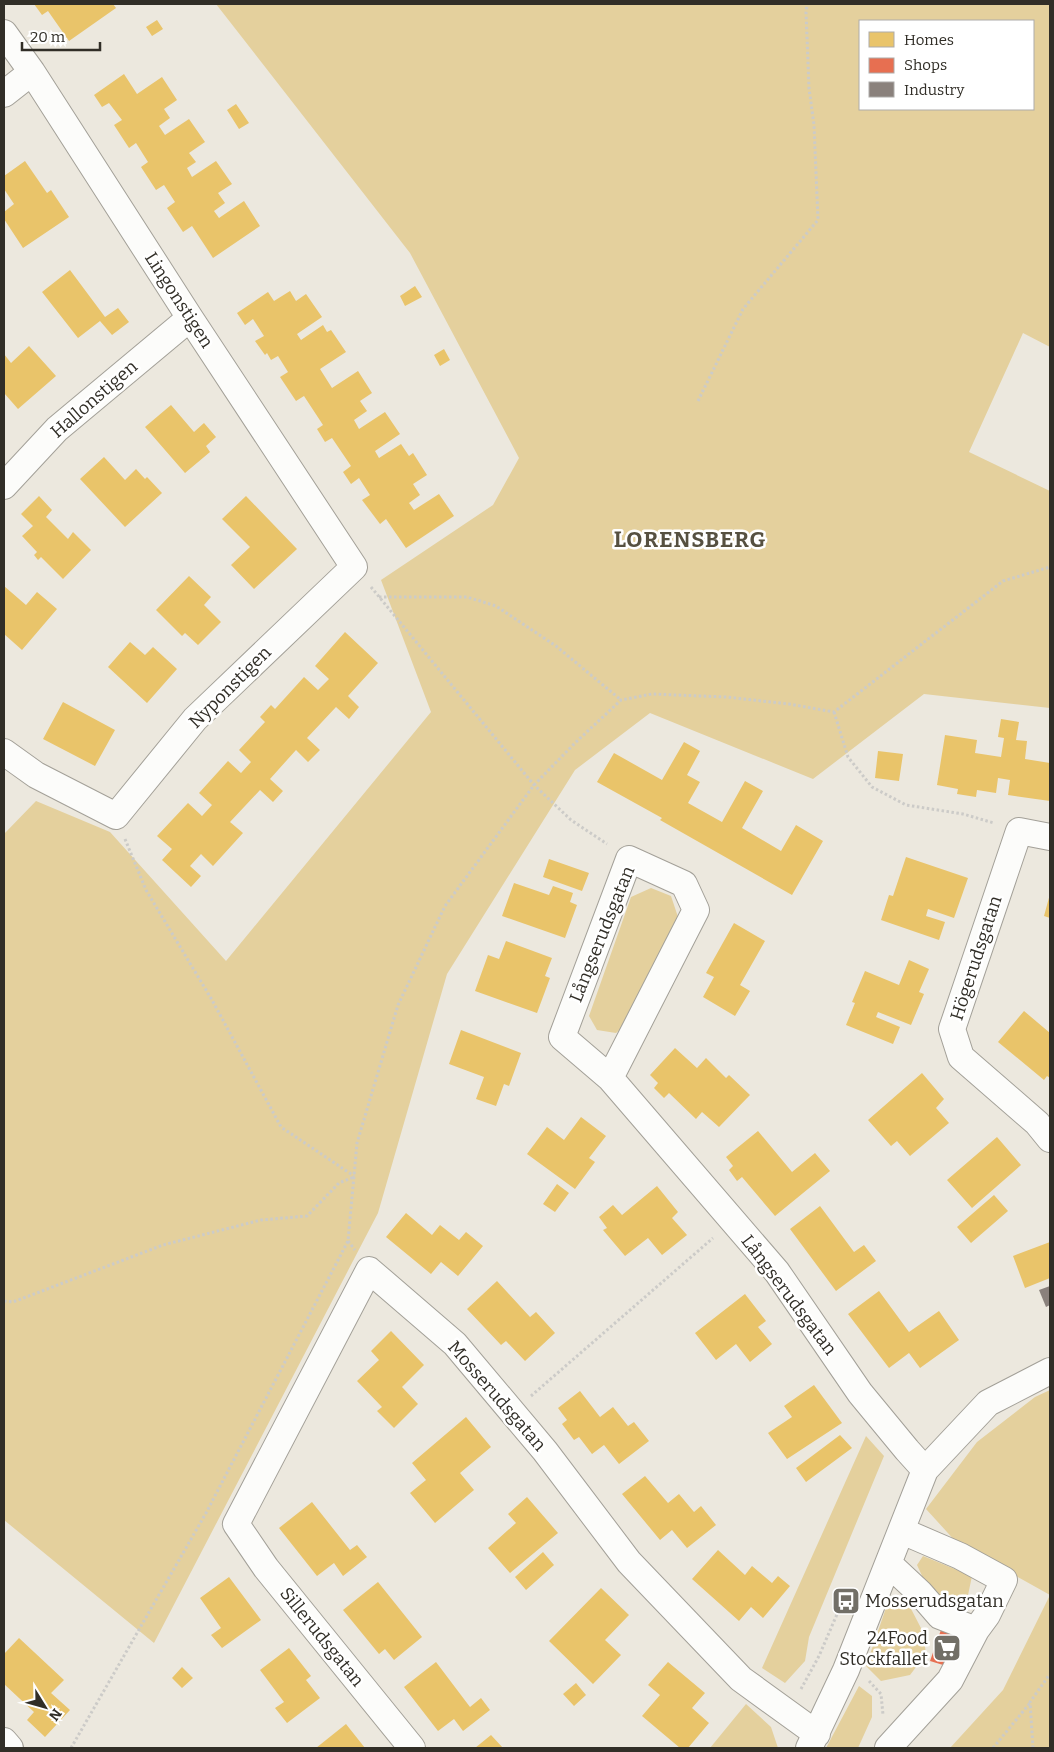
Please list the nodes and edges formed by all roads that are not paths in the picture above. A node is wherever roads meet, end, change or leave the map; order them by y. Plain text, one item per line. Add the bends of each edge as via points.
1 (4, 33) edge
2 (32, 72) junction
3 (4, 94) edge
4 (190, 318) junction
5 (4, 486) edge
6 (354, 567) joint
7 (4, 752) edge
8 (1050, 837) edge
9 (610, 1078) junction
10 (1050, 1139) edge
11 (1050, 1371) edge
12 (925, 1470) junction
13 (236, 1524) joint
14 (902, 1530) junction
15 (888, 1564) junction
16 (976, 1630) junction
17 (4, 1741) edge
18 (813, 1741) edge
19 (10, 1748) edge
20 (412, 1748) edge
21 (888, 1748) edge

1 - 2 street, Lingonstigen
2 - 3 street
2 - 4 street, Lingonstigen
4 - 5 street, Hallonstigen via 57,429
4 - 6 street, Lingonstigen
6 - 7 street, Nyponstigen via 195,720 116,816 36,775
8 - 10 street, Högerudsgatan via 1019,830 952,1029 961,1056 1037,1123
9 - 9 street, Långserudsgatan via 696,910 684,884 629,858 562,1038
9 - 12 street, Långserudsgatan via 777,1272 860,1394
11 - 12 street via 988,1404
12 - 14 street
13 - 18 street, Mosserudsgatan via 369,1270 455,1344 544,1450 635,1569 741,1679
13 - 20 street, Sillerudsgatan via 266,1568
14 - 15 street
14 - 16 street via 1004,1580
15 - 16 street via 940,1616
15 - 18 street via 846,1670
16 - 21 street via 950,1680
17 - 19 street

